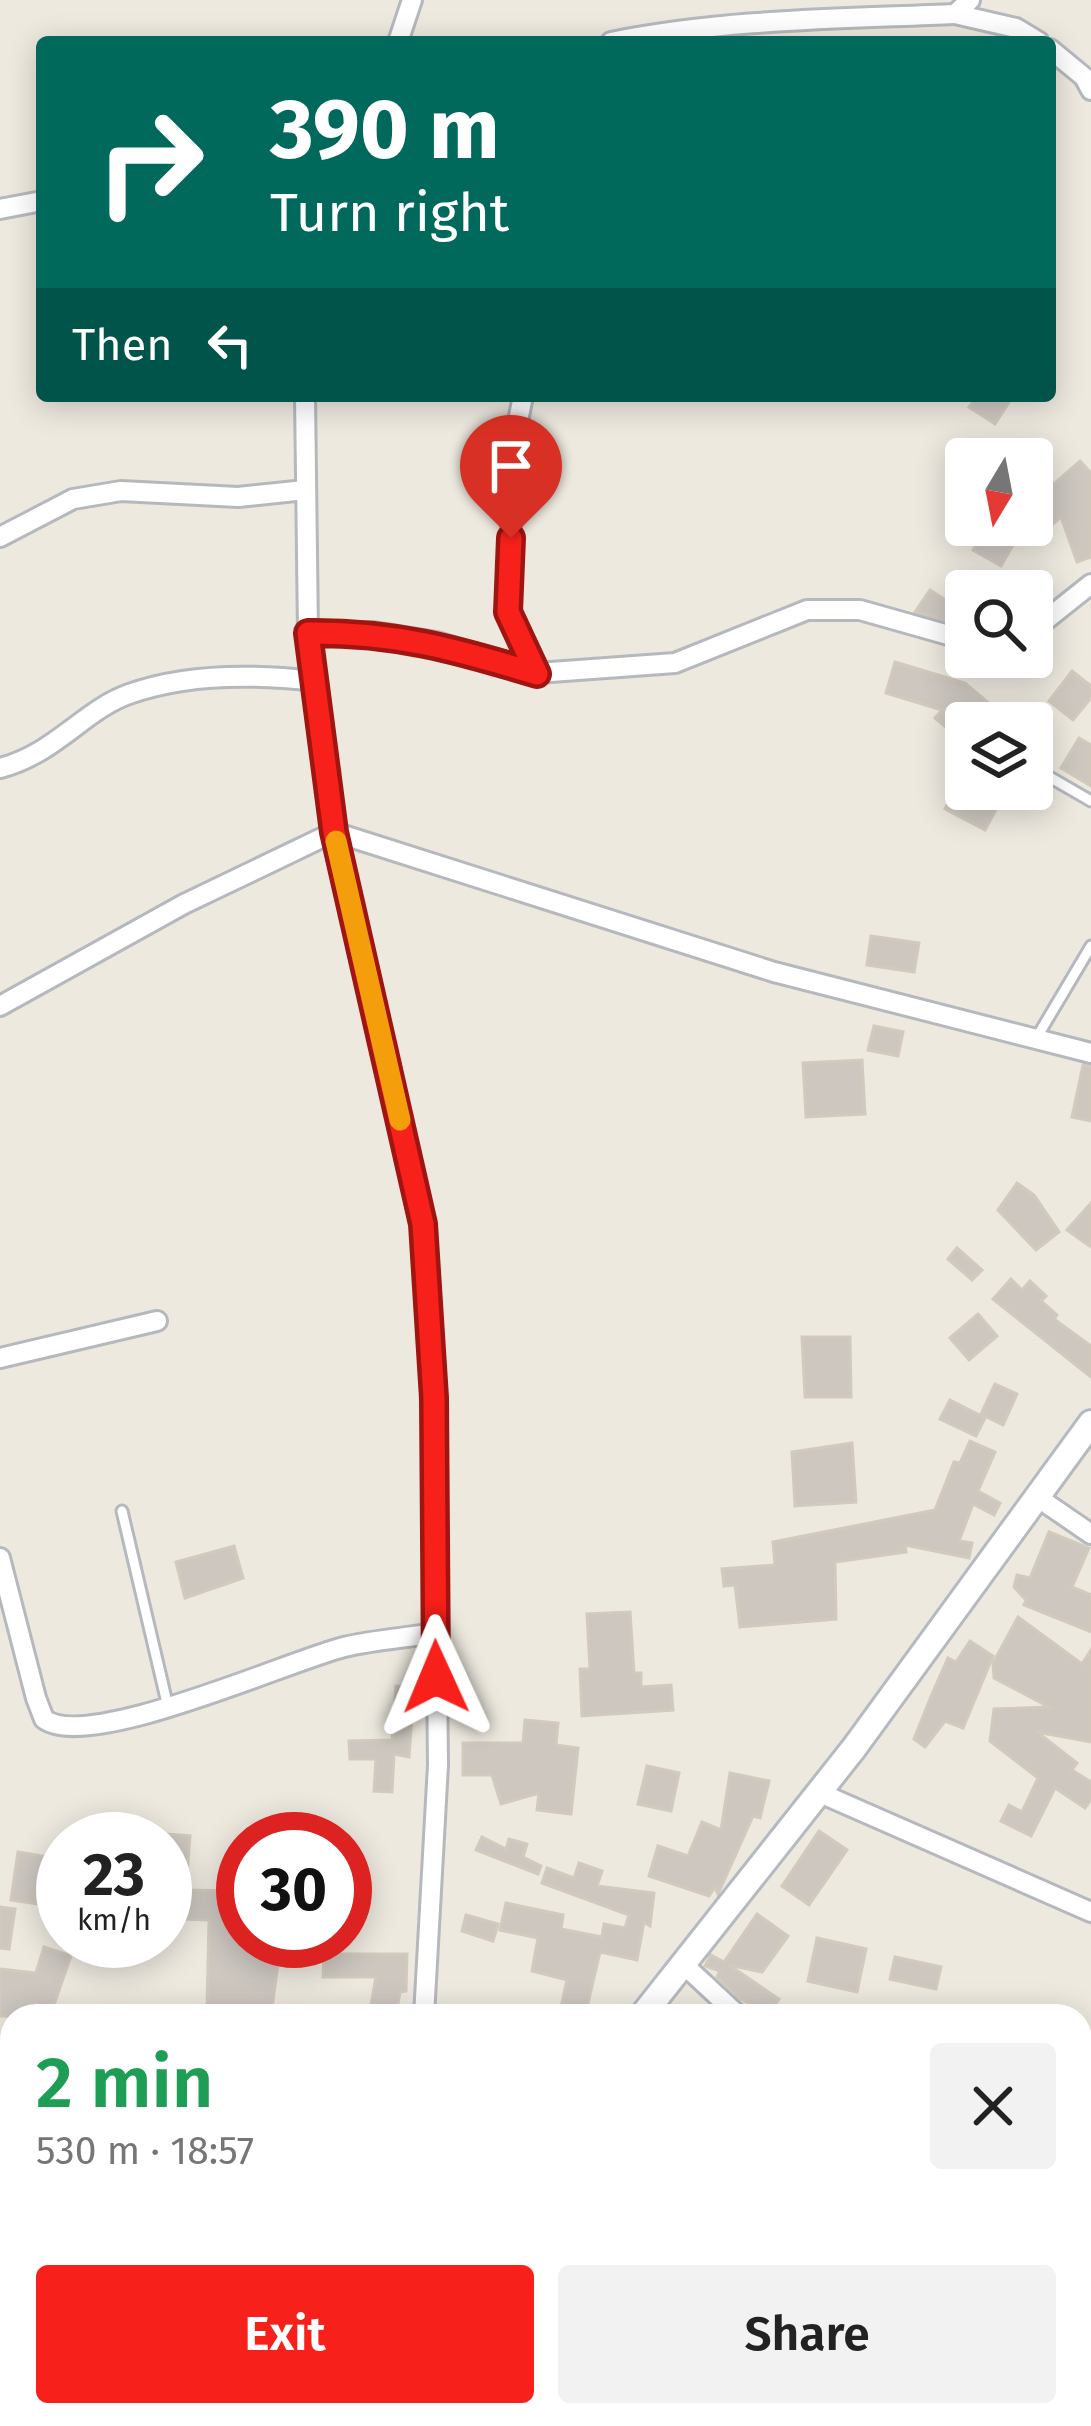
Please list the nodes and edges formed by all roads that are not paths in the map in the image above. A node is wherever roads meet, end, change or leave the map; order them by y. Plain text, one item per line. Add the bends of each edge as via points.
1 (412, 0) edge
2 (963, 7) edge
3 (400, 36) edge
4 (641, 36) edge
5 (1029, 36) edge
6 (1056, 54) edge
7 (1091, 90) edge
8 (36, 202) edge
9 (0, 209) edge
10 (305, 402) edge
11 (522, 402) edge
12 (305, 490) junction
13 (0, 537) edge
14 (1091, 584) edge
15 (1053, 614) edge
16 (308, 633) junction
17 (945, 634) edge
18 (537, 674) junction
19 (315, 681) junction
20 (0, 768) edge
21 (1053, 779) edge
22 (1091, 801) edge
23 (334, 832) junction
24 (1091, 946) edge
25 (0, 1006) edge
26 (1037, 1037) junction
27 (1091, 1053) edge
28 (157, 1321) dead end
29 (0, 1358) edge
30 (1091, 1423) edge
31 (1037, 1497) junction
32 (122, 1511) dead end
33 (1091, 1534) edge
34 (0, 1558) edge
35 (435, 1633) junction
36 (168, 1707) junction
37 (820, 1793) junction
38 (1091, 1912) edge
39 (683, 1964) junction
40 (425, 2004) edge
41 (651, 2004) edge
42 (726, 2004) edge

1 - 3 street
2 - 4 street
2 - 5 street
6 - 7 street
8 - 9 street
10 - 12 street
11 - 18 street via 508,612
12 - 13 street via 238,497 121,490 73,499
12 - 16 street
14 - 15 street
16 - 18 street via 437,642
16 - 19 street
17 - 18 street via 860,610 807,610 675,663
19 - 20 street via 230,675 129,694 70,736
19 - 23 street
21 - 22 lane
23 - 25 street
23 - 26 street via 774,972
23 - 35 street via 423,1224
24 - 26 lane
26 - 27 street
28 - 29 street
30 - 31 street
31 - 33 street
31 - 37 street
32 - 36 lane
34 - 36 street via 44,1719 65,1728
35 - 36 street via 342,1648
35 - 40 street via 437,1789
37 - 38 street
37 - 39 street
39 - 41 street
39 - 42 street

